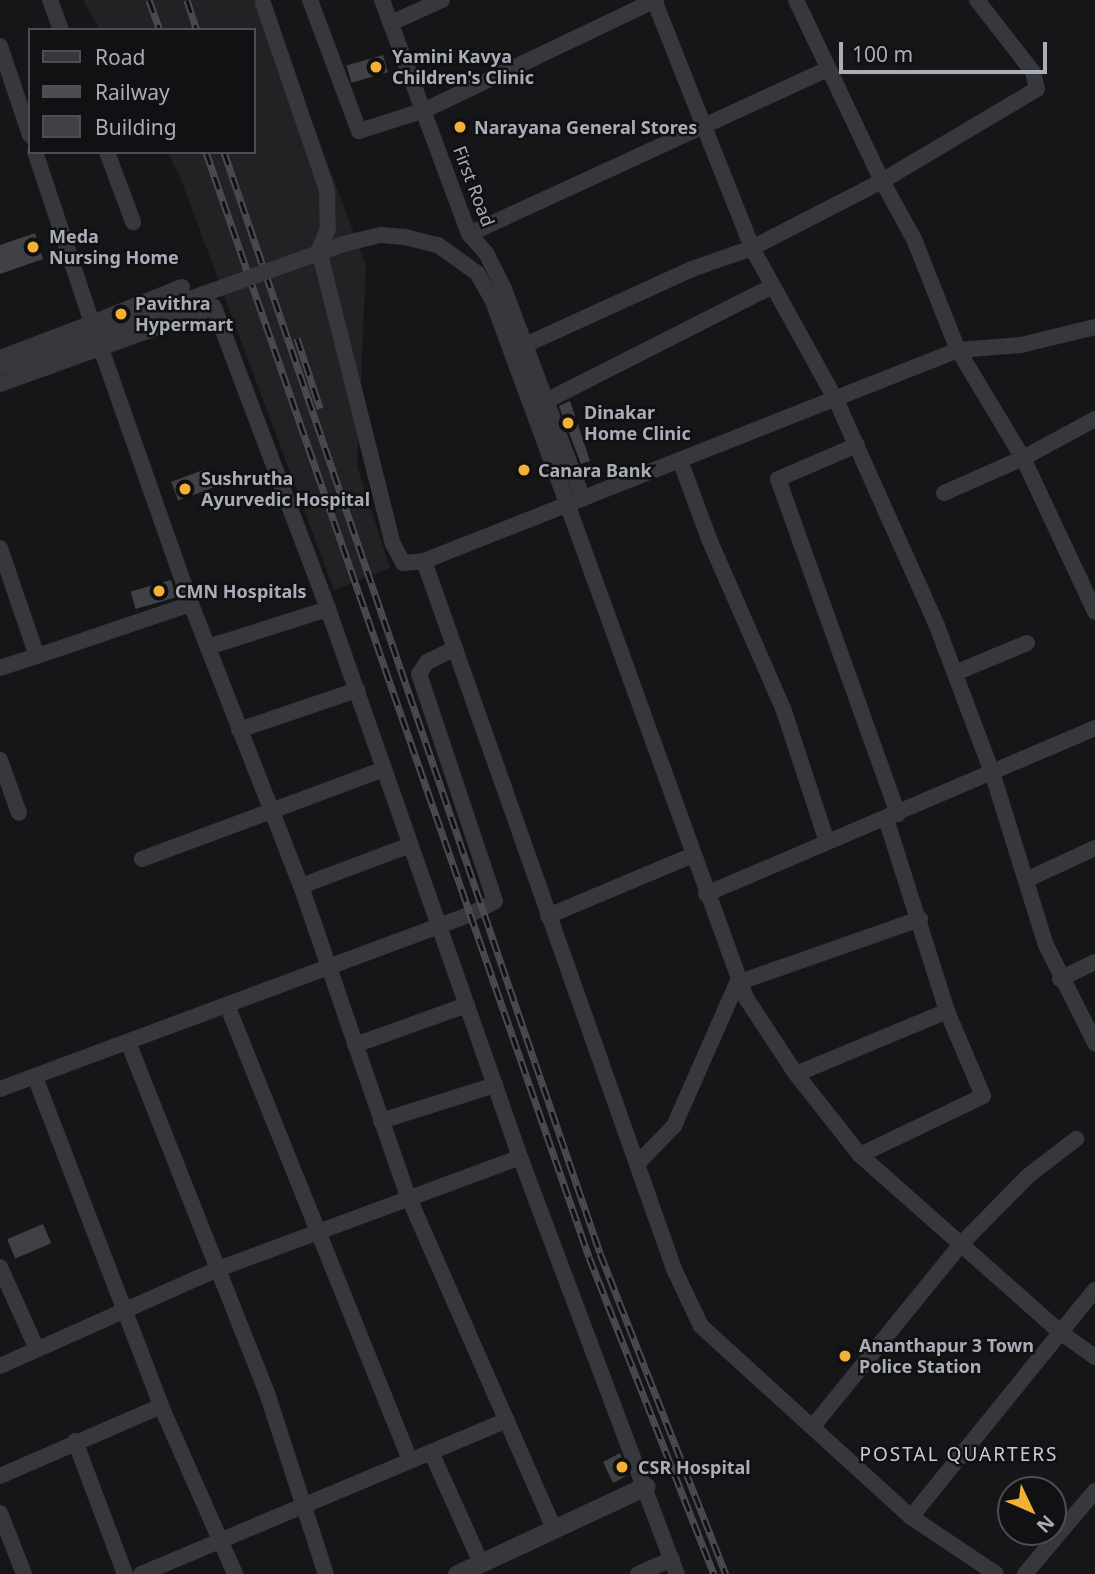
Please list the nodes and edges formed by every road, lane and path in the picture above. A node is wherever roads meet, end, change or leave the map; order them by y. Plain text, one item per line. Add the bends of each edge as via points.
1 (50, 0) edge
2 (310, 0) edge
3 (382, 0) edge
4 (442, 0) edge
5 (655, 0) edge
6 (796, 0) edge
7 (977, 0) edge
8 (263, 3) dead end
9 (391, 23) junction
10 (60, 28) edge
11 (0, 46) edge
12 (826, 70) junction
13 (5, 75) edge
14 (23, 92) edge
15 (425, 110) junction
16 (28, 123) edge
17 (705, 125) junction
18 (36, 154) edge
19 (108, 154) edge
20 (882, 181) junction
21 (133, 222) dead end
22 (468, 234) junction
23 (751, 247) junction
24 (773, 286) junction
25 (182, 287) dead end
26 (92, 323) junction
27 (1095, 327) edge
28 (523, 346) junction
29 (101, 347) junction
30 (958, 350) junction
31 (0, 358) edge
32 (0, 367) edge
33 (0, 384) edge
34 (836, 400) junction
35 (546, 401) junction
36 (1095, 419) edge
37 (857, 444) junction
38 (1023, 458) junction
39 (680, 460) junction
40 (944, 492) dead end
41 (576, 503) junction
42 (0, 548) edge
43 (424, 561) junction
44 (1088, 574) edge
45 (191, 604) junction
46 (328, 608) junction
47 (1095, 612) edge
48 (1027, 643) dead end
49 (208, 647) junction
50 (452, 650) junction
51 (37, 656) junction
52 (0, 668) edge
53 (955, 673) junction
54 (357, 690) junction
55 (1095, 728) edge
56 (239, 730) junction
57 (0, 760) edge
58 (384, 769) junction
59 (992, 772) junction
60 (270, 810) junction
61 (19, 813) dead end
62 (892, 816) junction
63 (827, 842) junction
64 (410, 845) junction
65 (1095, 848) edge
66 (693, 855) junction
67 (142, 859) dead end
68 (1026, 880) junction
69 (301, 886) junction
70 (706, 894) junction
71 (548, 916) junction
72 (920, 919) junction
73 (441, 926) junction
74 (1095, 962) edge
75 (329, 967) junction
76 (1060, 979) junction
77 (737, 983) junction
78 (227, 1005) junction
79 (467, 1005) junction
80 (947, 1011) junction
81 (128, 1042) junction
82 (1095, 1043) edge
83 (355, 1045) junction
84 (796, 1073) junction
85 (36, 1077) junction
86 (495, 1086) junction
87 (0, 1089) edge
88 (381, 1121) junction
89 (1076, 1139) dead end
90 (860, 1154) junction
91 (520, 1157) junction
92 (637, 1164) junction
93 (408, 1196) junction
94 (320, 1229) junction
95 (962, 1243) junction
96 (0, 1267) edge
97 (219, 1269) junction
98 (1095, 1290) edge
99 (122, 1311) junction
100 (1060, 1332) junction
101 (36, 1347) junction
102 (1095, 1357) edge
103 (0, 1366) edge
104 (161, 1406) junction
105 (508, 1420) junction
106 (814, 1425) junction
107 (75, 1441) junction
108 (432, 1454) junction
109 (410, 1461) junction
110 (0, 1476) edge
111 (646, 1486) junction
112 (1095, 1491) edge
113 (300, 1507) junction
114 (0, 1513) edge
115 (911, 1517) junction
116 (554, 1529) junction
117 (220, 1540) junction
118 (481, 1563) junction
119 (675, 1566) edge
120 (24, 1574) edge
121 (125, 1574) edge
122 (141, 1574) edge
123 (235, 1574) edge
124 (326, 1574) edge
125 (457, 1574) edge
126 (638, 1574) edge
127 (996, 1574) edge
128 (1025, 1574) edge

1 - 10 street
2 - 15 street via 356,130
3 - 9 street, First Road
4 - 9 street
5 - 15 street
5 - 17 street
6 - 12 street
7 - 20 street via 1033,72 1037,89
8 - 43 street via 327,190 328,229 319,250 393,544 403,563
9 - 15 street, First Road
11 - 13 street
12 - 17 street
12 - 20 street
13 - 14 street
14 - 16 street
15 - 22 street, First Road
17 - 22 street
17 - 23 street
18 - 26 street
19 - 21 street
20 - 23 street
20 - 30 street via 914,239
22 - 28 street, First Road via 486,253
23 - 24 street
23 - 28 street
24 - 34 street
24 - 35 street
25 - 26 street
26 - 29 street
26 - 31 street
27 - 30 street via 1021,345
28 - 35 street, First Road
29 - 33 street
29 - 45 street
29 - 46 street via 214,307
30 - 34 street
30 - 38 street
32 - 41 street, bridge via 344,244 381,235 438,245 477,273 492,299 555,473
34 - 37 street
34 - 39 street
35 - 41 street, First Road
36 - 38 street
37 - 53 street
37 - 62 street via 778,479
38 - 40 street
38 - 44 street
39 - 41 street
39 - 63 street via 709,539 783,708
41 - 43 street
41 - 66 street
42 - 51 street
43 - 50 street
44 - 47 street
45 - 49 street
45 - 51 street
46 - 49 street
46 - 54 street
48 - 53 street
49 - 56 street
50 - 71 street
50 - 73 street via 428,662 419,674 497,895 490,906
51 - 52 street
53 - 59 street
54 - 56 street
54 - 58 street
55 - 59 street
56 - 60 street
57 - 61 street
58 - 60 street
58 - 64 street
59 - 62 street
59 - 68 street
60 - 67 street
60 - 69 street
62 - 63 street
62 - 72 street
63 - 70 street
64 - 69 street
64 - 73 street
65 - 68 street
66 - 70 street
66 - 71 street
68 - 76 street
69 - 75 street
70 - 77 street
71 - 92 street
72 - 77 street
72 - 80 street
73 - 75 street
73 - 79 street
74 - 76 street
75 - 78 street
75 - 83 street
76 - 82 street
77 - 84 street
77 - 92 street via 674,1126
78 - 81 street
78 - 94 street
79 - 83 street
79 - 86 street
80 - 84 street
80 - 90 street via 984,1096
81 - 85 street
81 - 97 street
83 - 88 street
84 - 90 street
85 - 87 street
85 - 99 street
86 - 88 street
86 - 91 street
88 - 93 street
89 - 95 street via 1028,1176
90 - 95 street
91 - 93 street
91 - 111 street
92 - 106 street via 684,1295 701,1326
93 - 94 street
93 - 105 street
94 - 97 street
94 - 109 street
95 - 100 street
95 - 106 street
96 - 101 street
97 - 99 street
97 - 113 street via 268,1396
98 - 100 street
99 - 101 street
99 - 104 street
100 - 102 street
100 - 115 street
101 - 103 street
104 - 107 street
104 - 117 street
105 - 108 street
105 - 116 street
106 - 115 street
107 - 110 street
107 - 121 street
108 - 109 street
108 - 118 street
109 - 113 street
111 - 116 street
111 - 119 street
112 - 128 street
113 - 117 street
113 - 124 street
114 - 120 street
115 - 127 street
116 - 118 street
117 - 122 street
117 - 123 street
118 - 125 street
119 - 126 street

